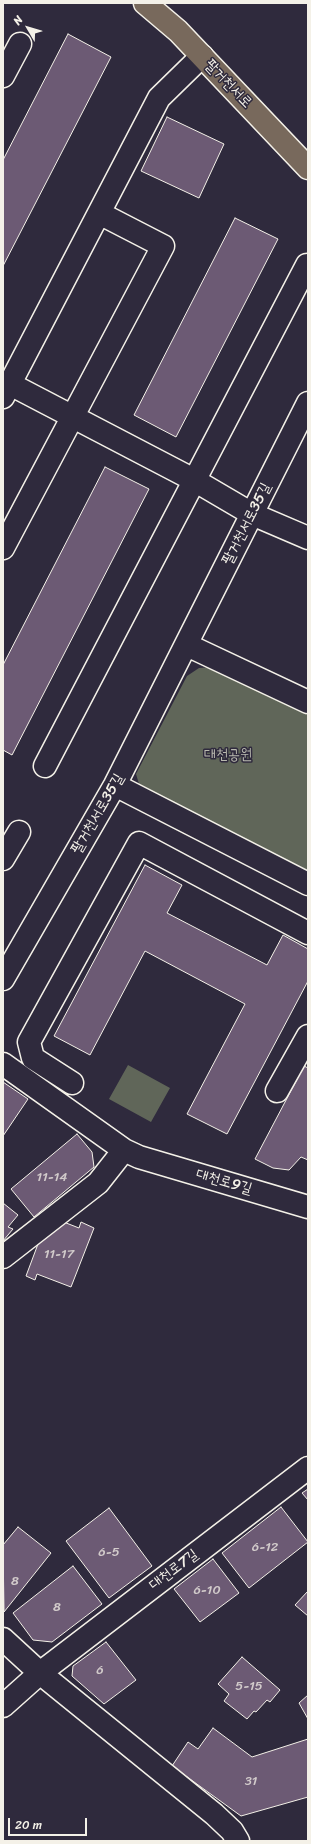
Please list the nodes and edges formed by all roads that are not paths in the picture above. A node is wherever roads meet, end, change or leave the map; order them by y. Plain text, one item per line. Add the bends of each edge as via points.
1 (145, 3) edge
2 (20, 44) dead end
3 (202, 56) junction
4 (3, 76) edge
5 (308, 168) edge
6 (99, 213) junction
7 (307, 265) dead end
8 (8, 381) edge
9 (308, 403) edge
10 (73, 417) junction
11 (194, 480) junction
12 (252, 514) junction
13 (308, 538) edge
14 (3, 548) edge
15 (187, 645) junction
16 (308, 702) edge
17 (45, 766) dead end
18 (115, 785) junction
19 (19, 832) dead end
20 (3, 859) edge
21 (308, 884) edge
22 (308, 933) edge
23 (3, 979) edge
24 (306, 1043) edge
25 (3, 1064) edge
26 (72, 1083) dead end
27 (276, 1091) dead end
28 (132, 1154) junction
29 (308, 1207) edge
30 (3, 1257) edge
31 (308, 1468) edge
32 (3, 1639) edge
33 (40, 1673) junction
34 (3, 1706) edge
35 (238, 1841) edge

1 - 3 main road, 팔거천서로
2 - 4 street
3 - 5 main road, 팔거천서로
3 - 6 street via 159,98
6 - 8 street
6 - 10 street via 163,246
7 - 11 street
8 - 10 street
9 - 12 street, 팔거천서로35길
10 - 11 street
10 - 14 street
11 - 12 street
11 - 17 street
12 - 13 street
12 - 15 street, 팔거천서로35길
15 - 16 street
15 - 18 street, 팔거천서로35길
18 - 21 street
18 - 23 street, 팔거천서로35길
19 - 20 street
22 - 26 street via 139,843 29,1042 33,1058
24 - 27 street
25 - 28 street, 대천로9길
28 - 29 street, 대천로9길
28 - 30 street
31 - 33 street, 대천로7길
32 - 33 street
33 - 34 street, 대천로7길
33 - 35 street via 214,1814 232,1831

